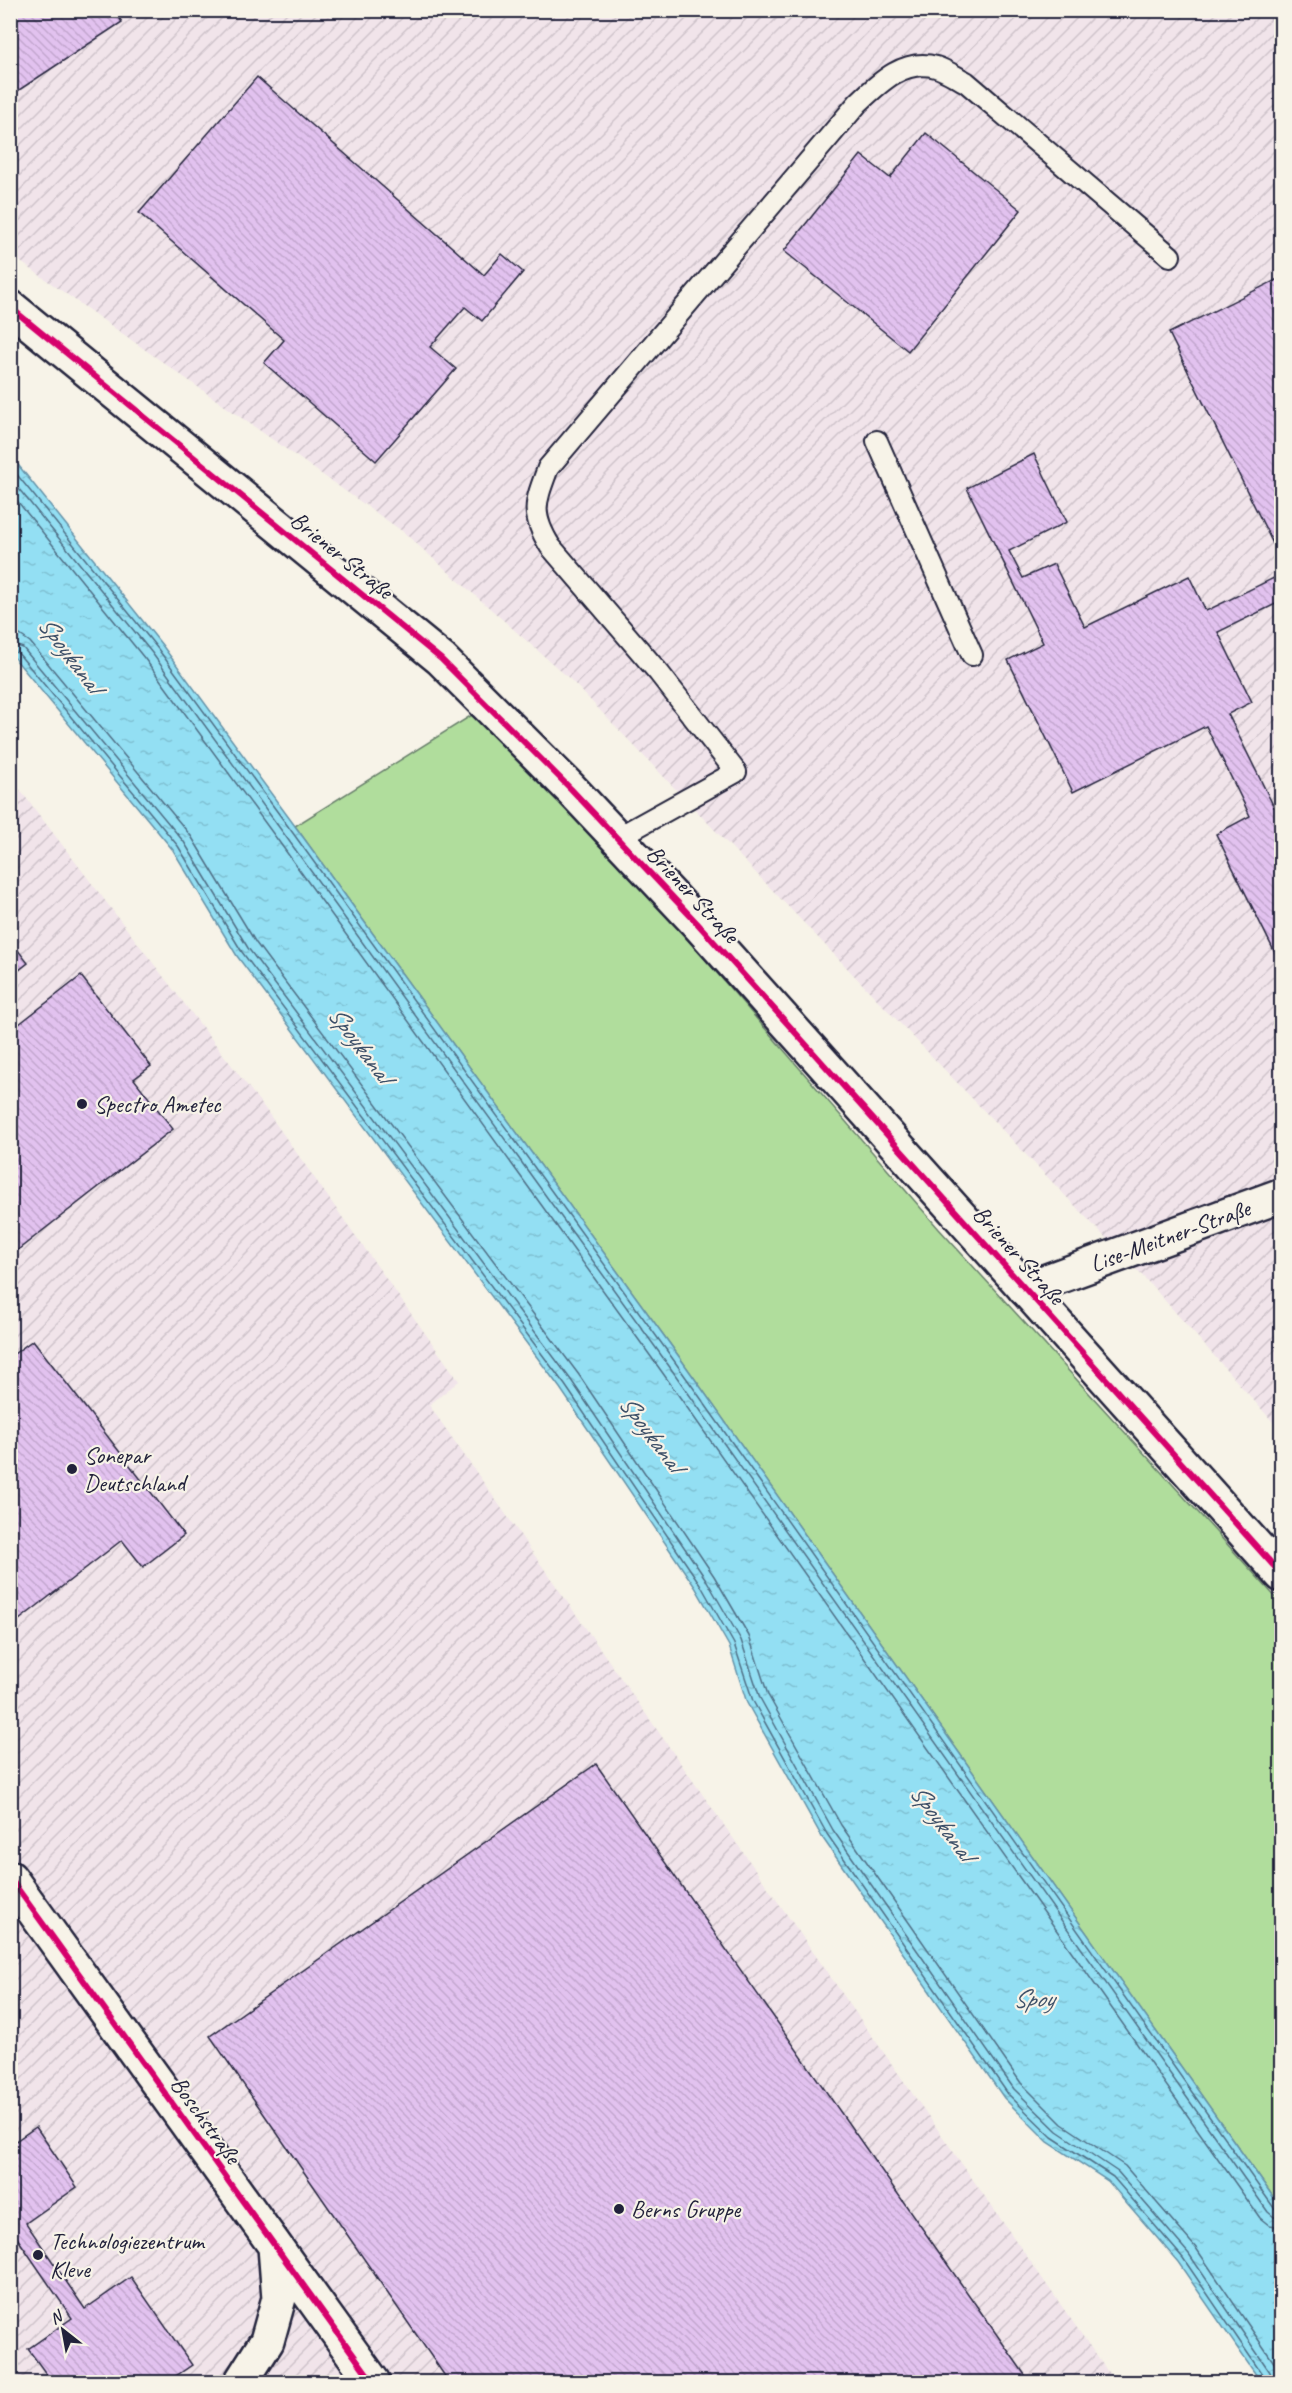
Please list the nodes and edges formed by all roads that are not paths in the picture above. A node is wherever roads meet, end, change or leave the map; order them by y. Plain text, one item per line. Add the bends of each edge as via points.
1 (1170, 256) dead end
2 (10, 307) edge
3 (877, 441) dead end
4 (972, 655) dead end
5 (617, 838) junction
6 (1281, 1195) edge
7 (1025, 1289) junction
8 (1281, 1575) edge
9 (10, 1878) edge
10 (275, 2247) junction
11 (241, 2382) edge
12 (373, 2382) edge

1 - 5 lane via 966,82 935,67 916,66 898,70 858,103 548,468 535,504 539,529 550,546 660,673 736,772
2 - 5 street, Briener Straße via 441,659
3 - 4 lane
5 - 7 street, Briener Straße
6 - 7 street, Lise-Meitner-Straße
7 - 8 street, Briener Straße
9 - 10 street, Boschstraße
10 - 11 street via 279,2298 267,2341
10 - 12 street, Boschstraße

